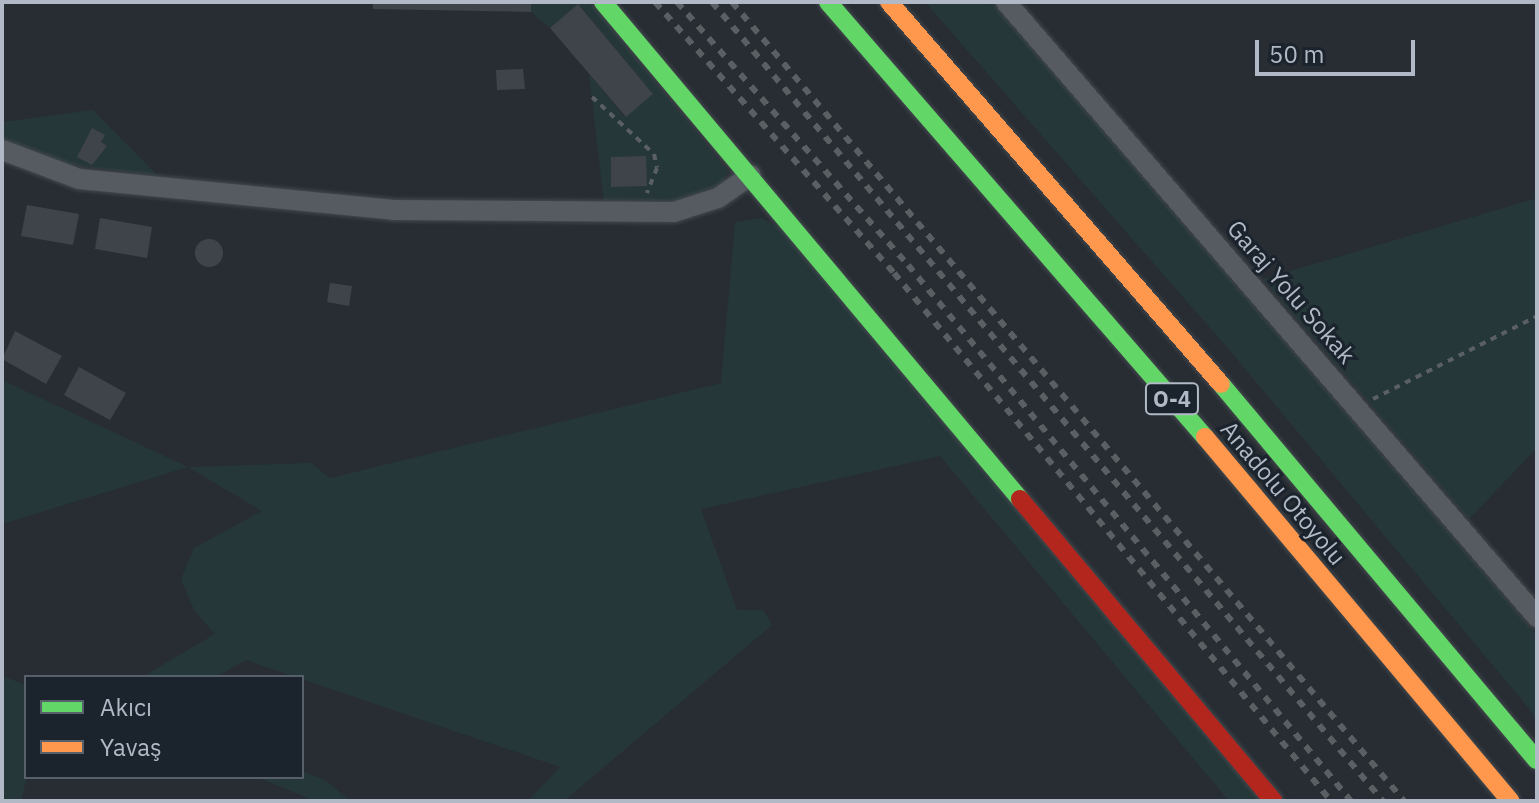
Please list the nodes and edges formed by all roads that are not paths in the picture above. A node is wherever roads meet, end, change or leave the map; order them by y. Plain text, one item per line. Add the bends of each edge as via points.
1 (603, 2) edge
2 (828, 2) edge
3 (889, 2) edge
4 (1006, 2) edge
5 (2, 150) edge
6 (751, 175) junction
7 (1537, 617) edge
8 (1537, 760) edge
9 (1273, 801) edge
10 (1510, 801) edge

1 - 6 main road
2 - 10 main road, Anadolu Otoyolu / O-4 via 1172,398
3 - 8 main road, Anadolu Otoyolu / O-4 via 1215,376
4 - 7 street, Garaj Yolu Sokak
5 - 6 street via 79,179 393,210 697,209
6 - 9 main road

